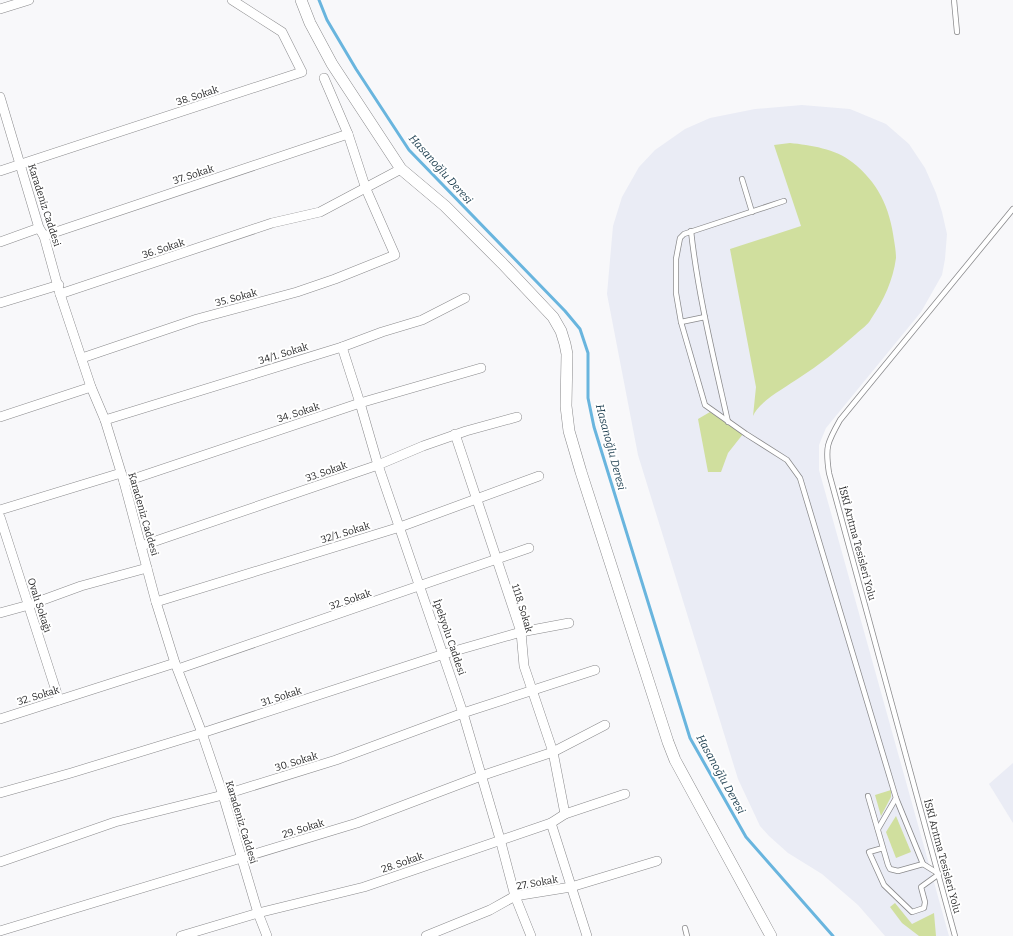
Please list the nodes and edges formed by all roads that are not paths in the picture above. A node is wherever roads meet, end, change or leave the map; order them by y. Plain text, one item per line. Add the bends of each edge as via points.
1 (29, 0) edge
2 (232, 0) edge
3 (301, 0) edge
4 (954, 0) edge
5 (2, 6) edge
6 (956, 32) dead end
7 (324, 78) dead end
8 (0, 97) edge
9 (0, 132) edge
10 (10, 133) junction
11 (348, 134) junction
12 (20, 164) junction
13 (401, 169) junction
14 (0, 171) edge
15 (742, 179) dead end
16 (366, 189) junction
17 (784, 201) dead end
18 (1013, 209) edge
19 (752, 212) junction
20 (691, 231) junction
21 (42, 232) junction
22 (0, 242) edge
23 (59, 285) junction
24 (60, 294) junction
25 (465, 298) dead end
26 (0, 303) edge
27 (705, 317) junction
28 (681, 322) junction
29 (342, 347) junction
30 (82, 358) junction
31 (481, 368) dead end
32 (91, 387) junction
33 (360, 403) junction
34 (0, 416) edge
35 (517, 417) dead end
36 (105, 420) junction
37 (728, 422) junction
38 (455, 434) junction
39 (378, 465) junction
40 (539, 476) dead end
41 (122, 477) junction
42 (476, 499) junction
43 (0, 510) edge
44 (0, 517) edge
45 (400, 527) junction
46 (141, 546) junction
47 (529, 548) dead end
48 (497, 560) junction
49 (147, 568) junction
50 (421, 585) junction
51 (156, 602) junction
52 (29, 605) junction
53 (0, 613) edge
54 (569, 623) dead end
55 (520, 632) junction
56 (444, 654) junction
57 (176, 666) junction
58 (595, 670) dead end
59 (532, 690) junction
60 (59, 700) junction
61 (463, 713) junction
62 (0, 719) edge
63 (605, 725) dead end
64 (202, 733) junction
65 (553, 752) junction
66 (481, 776) junction
67 (0, 793) edge
68 (625, 794) dead end
69 (223, 795) junction
70 (868, 796) dead end
71 (896, 798) junction
72 (565, 814) junction
73 (551, 823) junction
74 (878, 830) junction
75 (500, 839) junction
76 (883, 848) junction
77 (242, 858) junction
78 (656, 861) dead end
79 (0, 862) edge
80 (923, 864) junction
81 (939, 874) junction
82 (571, 887) junction
83 (515, 896) junction
84 (258, 913) junction
85 (685, 928) dead end
86 (0, 931) edge
87 (181, 936) edge
88 (267, 936) edge
89 (426, 936) edge
90 (531, 936) edge
91 (587, 936) edge
92 (687, 936) edge
93 (771, 936) edge
94 (955, 936) edge

1 - 5 street
2 - 12 street, 38. Sokak via 282,32 302,72
3 - 13 street via 332,64
4 - 6 lane
7 - 11 street
8 - 10 street, Karadeniz Caddesi
9 - 10 street
10 - 12 street, Karadeniz Caddesi
11 - 16 street
11 - 21 street, 37. Sokak
12 - 14 street, 38. Sokak
12 - 21 street, Karadeniz Caddesi
13 - 16 street, 36. Sokak
13 - 93 street via 445,206 502,263 553,317 561,331 567,354 566,406 569,431 668,742 675,760
15 - 19 lane
16 - 24 street, 36. Sokak via 320,212 272,224
16 - 30 street, 35. Sokak via 394,255 335,280 197,319
17 - 19 lane
18 - 81 lane, İSKİ Arıtma Tesisleri Yolu via 840,420 829,440 826,456
19 - 20 lane
20 - 27 lane
20 - 28 lane via 680,238 676,260 676,293
21 - 22 street, 37. Sokak
21 - 23 street, Karadeniz Caddesi
23 - 24 street, Karadeniz Caddesi
23 - 26 street
24 - 30 street, Karadeniz Caddesi
25 - 29 street, 34/1. Sokak via 422,320
27 - 28 lane
27 - 37 lane
28 - 37 lane via 705,405
29 - 33 street, İpekyolu Caddesi
29 - 36 street, 34/1. Sokak
30 - 32 street, Karadeniz Caddesi
31 - 33 street, 34. Sokak
32 - 34 street
32 - 36 street, Karadeniz Caddesi
33 - 39 street, İpekyolu Caddesi
33 - 41 street, 34. Sokak
35 - 38 street, 33. Sokak
36 - 41 street, Karadeniz Caddesi
37 - 71 lane via 787,460 800,478
38 - 39 street, 33. Sokak
38 - 42 street, 1118. Sokak
39 - 45 street, İpekyolu Caddesi
39 - 46 street, 33. Sokak
40 - 42 street, 32/1. Sokak
41 - 43 street, 34. Sokak
41 - 46 street, Karadeniz Caddesi
42 - 45 street, 32/1. Sokak
42 - 48 street, 1118. Sokak
44 - 52 street, Ovalı Sokağı
45 - 50 street, İpekyolu Caddesi
45 - 51 street, 32/1. Sokak
46 - 49 street, Karadeniz Caddesi
47 - 48 street, 32. Sokak
48 - 50 street, 32. Sokak
48 - 55 street, 1118. Sokak
49 - 51 street, Karadeniz Caddesi
49 - 52 street via 81,586
50 - 56 street, İpekyolu Caddesi
50 - 57 street, 32. Sokak
51 - 57 street, Karadeniz Caddesi
52 - 53 street
52 - 60 street, Ovalı Sokağı
54 - 55 street, 31. Sokak
55 - 56 street, 31. Sokak
55 - 59 street, 1118. Sokak via 524,666
56 - 61 street, İpekyolu Caddesi
56 - 64 street, 31. Sokak
57 - 60 street, 32. Sokak
57 - 64 street, Karadeniz Caddesi
58 - 59 street, 30. Sokak
59 - 61 street, 30. Sokak
59 - 65 street, 1118. Sokak
60 - 62 street, 32. Sokak
61 - 66 street, İpekyolu Caddesi
61 - 69 street, 30. Sokak via 336,760
63 - 65 street, 29. Sokak
64 - 67 street, 31. Sokak
64 - 69 street, Karadeniz Caddesi
65 - 66 street, 29. Sokak
65 - 72 street, 1118. Sokak
66 - 75 street, İpekyolu Caddesi
66 - 77 street, 29. Sokak via 357,823
68 - 72 street, 28. Sokak
69 - 77 street, Karadeniz Caddesi
69 - 79 street, 30. Sokak via 115,822
70 - 74 lane
71 - 74 lane
71 - 80 lane
72 - 73 street, 28. Sokak
73 - 75 street, 28. Sokak
73 - 82 street
74 - 76 lane
75 - 83 street, İpekyolu Caddesi
75 - 84 street, 28. Sokak via 364,886
76 - 80 lane via 890,869 898,871
76 - 81 lane via 869,852 874,865 884,885 912,912 924,908 922,887
77 - 84 street, Karadeniz Caddesi
77 - 86 street, 29. Sokak
78 - 82 street, 27. Sokak
80 - 81 lane
81 - 94 lane, İSKİ Arıtma Tesisleri Yolu
82 - 83 street, 27. Sokak
82 - 91 street
83 - 89 street, 27. Sokak via 490,910
83 - 90 street, İpekyolu Caddesi
84 - 87 street, 28. Sokak
84 - 88 street, Karadeniz Caddesi
85 - 92 lane

